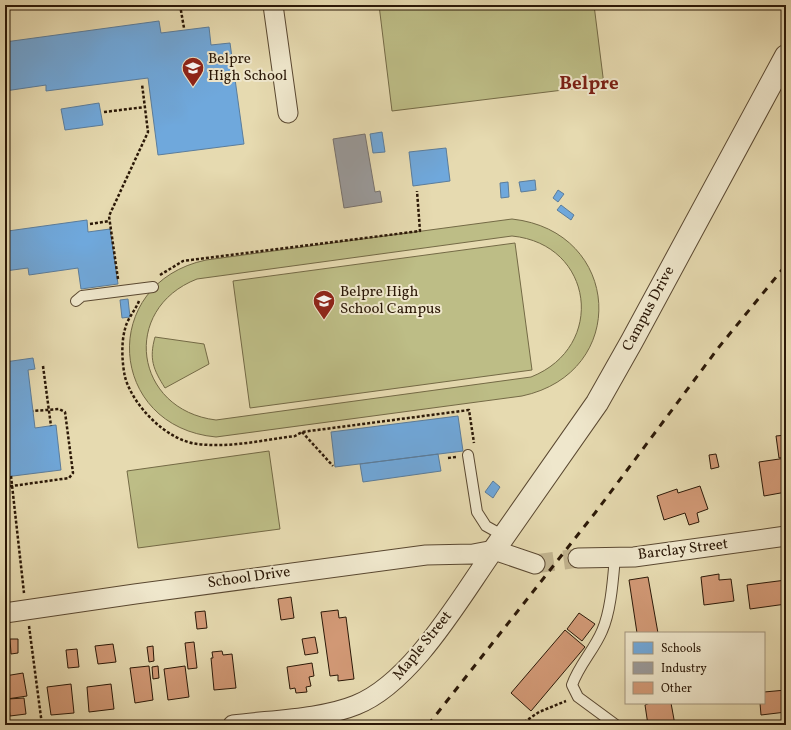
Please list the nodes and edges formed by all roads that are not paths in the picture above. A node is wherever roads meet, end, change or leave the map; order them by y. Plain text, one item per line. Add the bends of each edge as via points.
1 (273, 5) edge
2 (786, 56) edge
3 (288, 113) dead end
4 (149, 288) road end
5 (76, 301) dead end
6 (468, 455) road end
7 (786, 536) edge
8 (499, 543) junction
9 (615, 557) junction
10 (578, 558) tunnel mouth
11 (535, 564) tunnel mouth
12 (5, 613) edge
13 (233, 725) edge
14 (616, 725) edge

1 - 3 street
2 - 8 street, Campus Drive via 597,403
4 - 5 lane via 82,296
6 - 8 lane via 477,512
7 - 9 street, Barclay Street via 634,557
8 - 11 street
8 - 12 street, School Drive via 473,554 426,555
8 - 13 street, Maple Street via 421,652 389,686 357,705 342,710
9 - 10 street, Barclay Street
9 - 14 lane via 612,594 603,630 577,672 572,685 578,697

